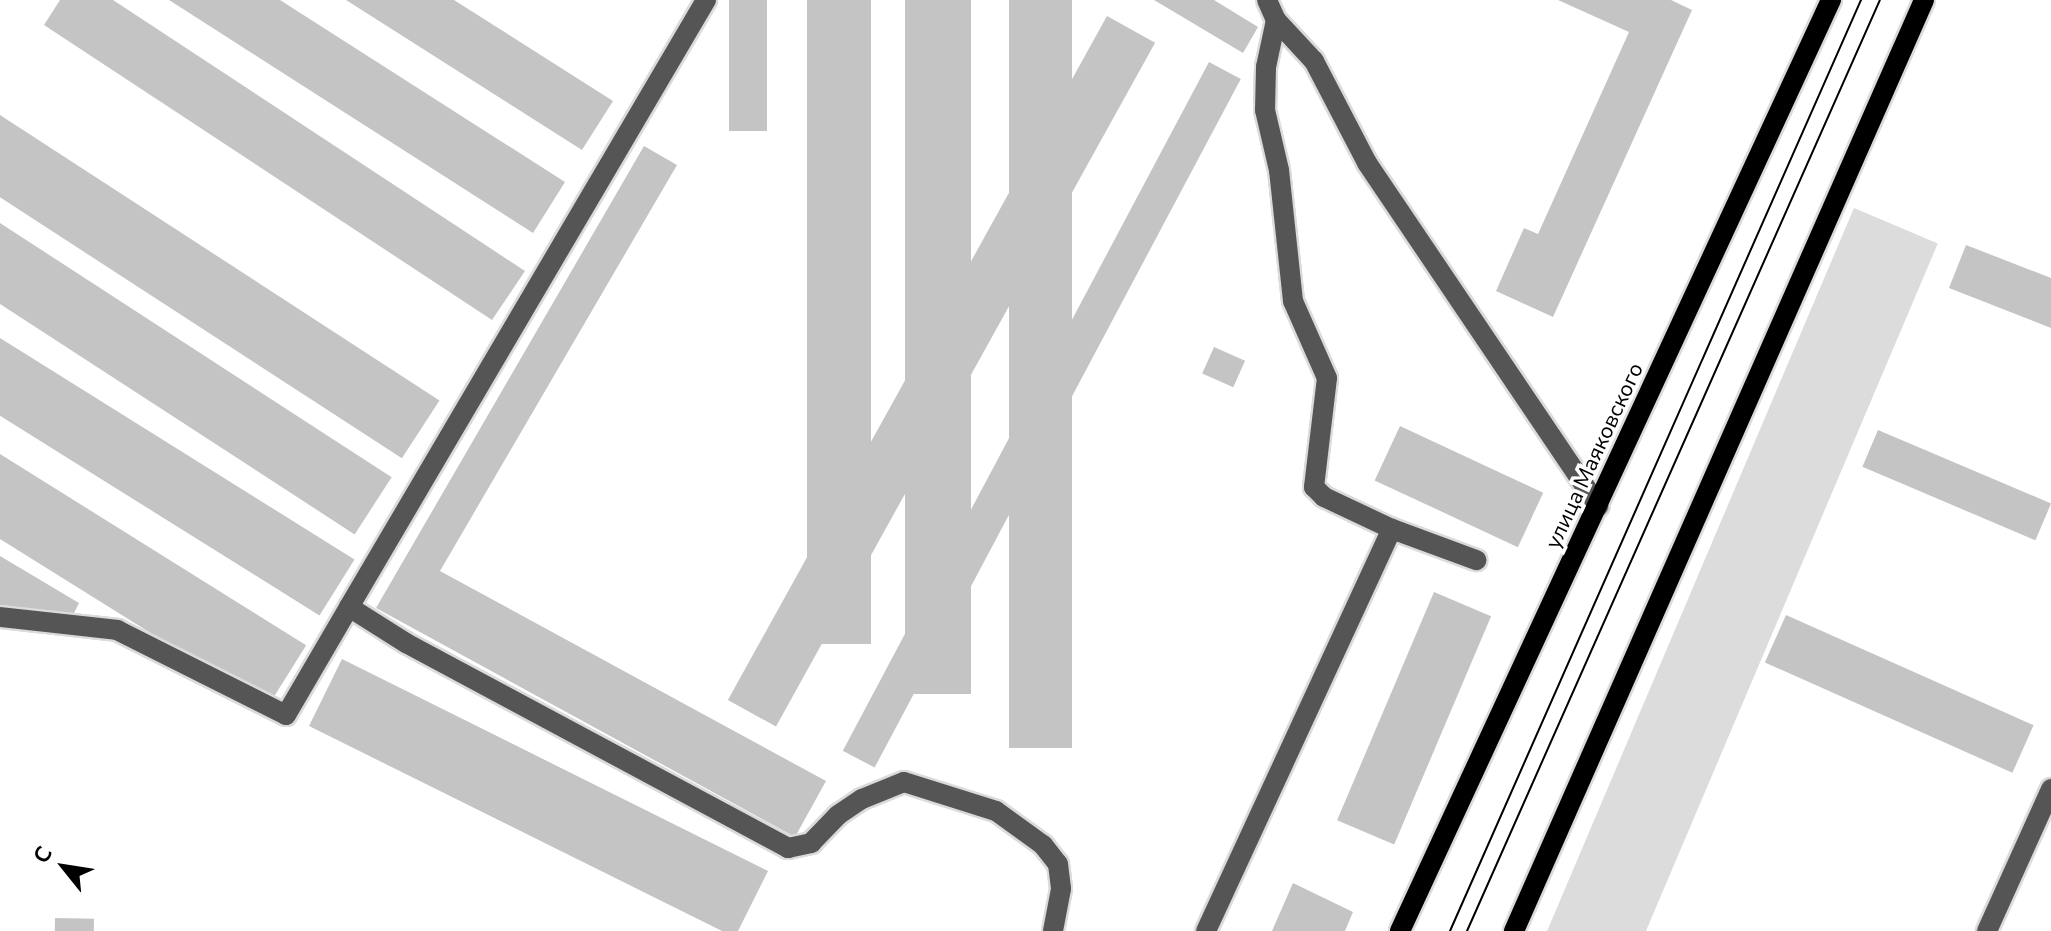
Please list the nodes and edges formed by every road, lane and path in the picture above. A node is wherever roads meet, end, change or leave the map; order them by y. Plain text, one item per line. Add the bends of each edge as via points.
1 (706, 0) edge
2 (1267, 0) edge
3 (1831, 0) edge
4 (1924, 0) edge
5 (1276, 20) junction
6 (1598, 506) junction
7 (1392, 529) junction
8 (1476, 560) dead end
9 (349, 607) junction
10 (0, 617) edge
11 (2051, 789) edge
12 (1053, 931) edge
13 (1206, 931) edge
14 (1400, 931) edge
15 (1514, 931) edge
16 (1987, 931) edge

1 - 9 lane
2 - 5 lane
3 - 6 main road, улица Маяковского
4 - 15 main road
5 - 6 lane via 1314,61 1367,163
5 - 7 lane via 1266,67 1265,110 1279,170 1293,301 1327,378 1311,480 1324,497
6 - 14 main road, улица Маяковского
7 - 8 lane
7 - 13 lane
9 - 10 lane via 286,715 117,630
9 - 12 lane via 406,643 788,848 811,843 850,807 904,782 996,811 1043,845 1058,864 1061,889
11 - 16 lane

